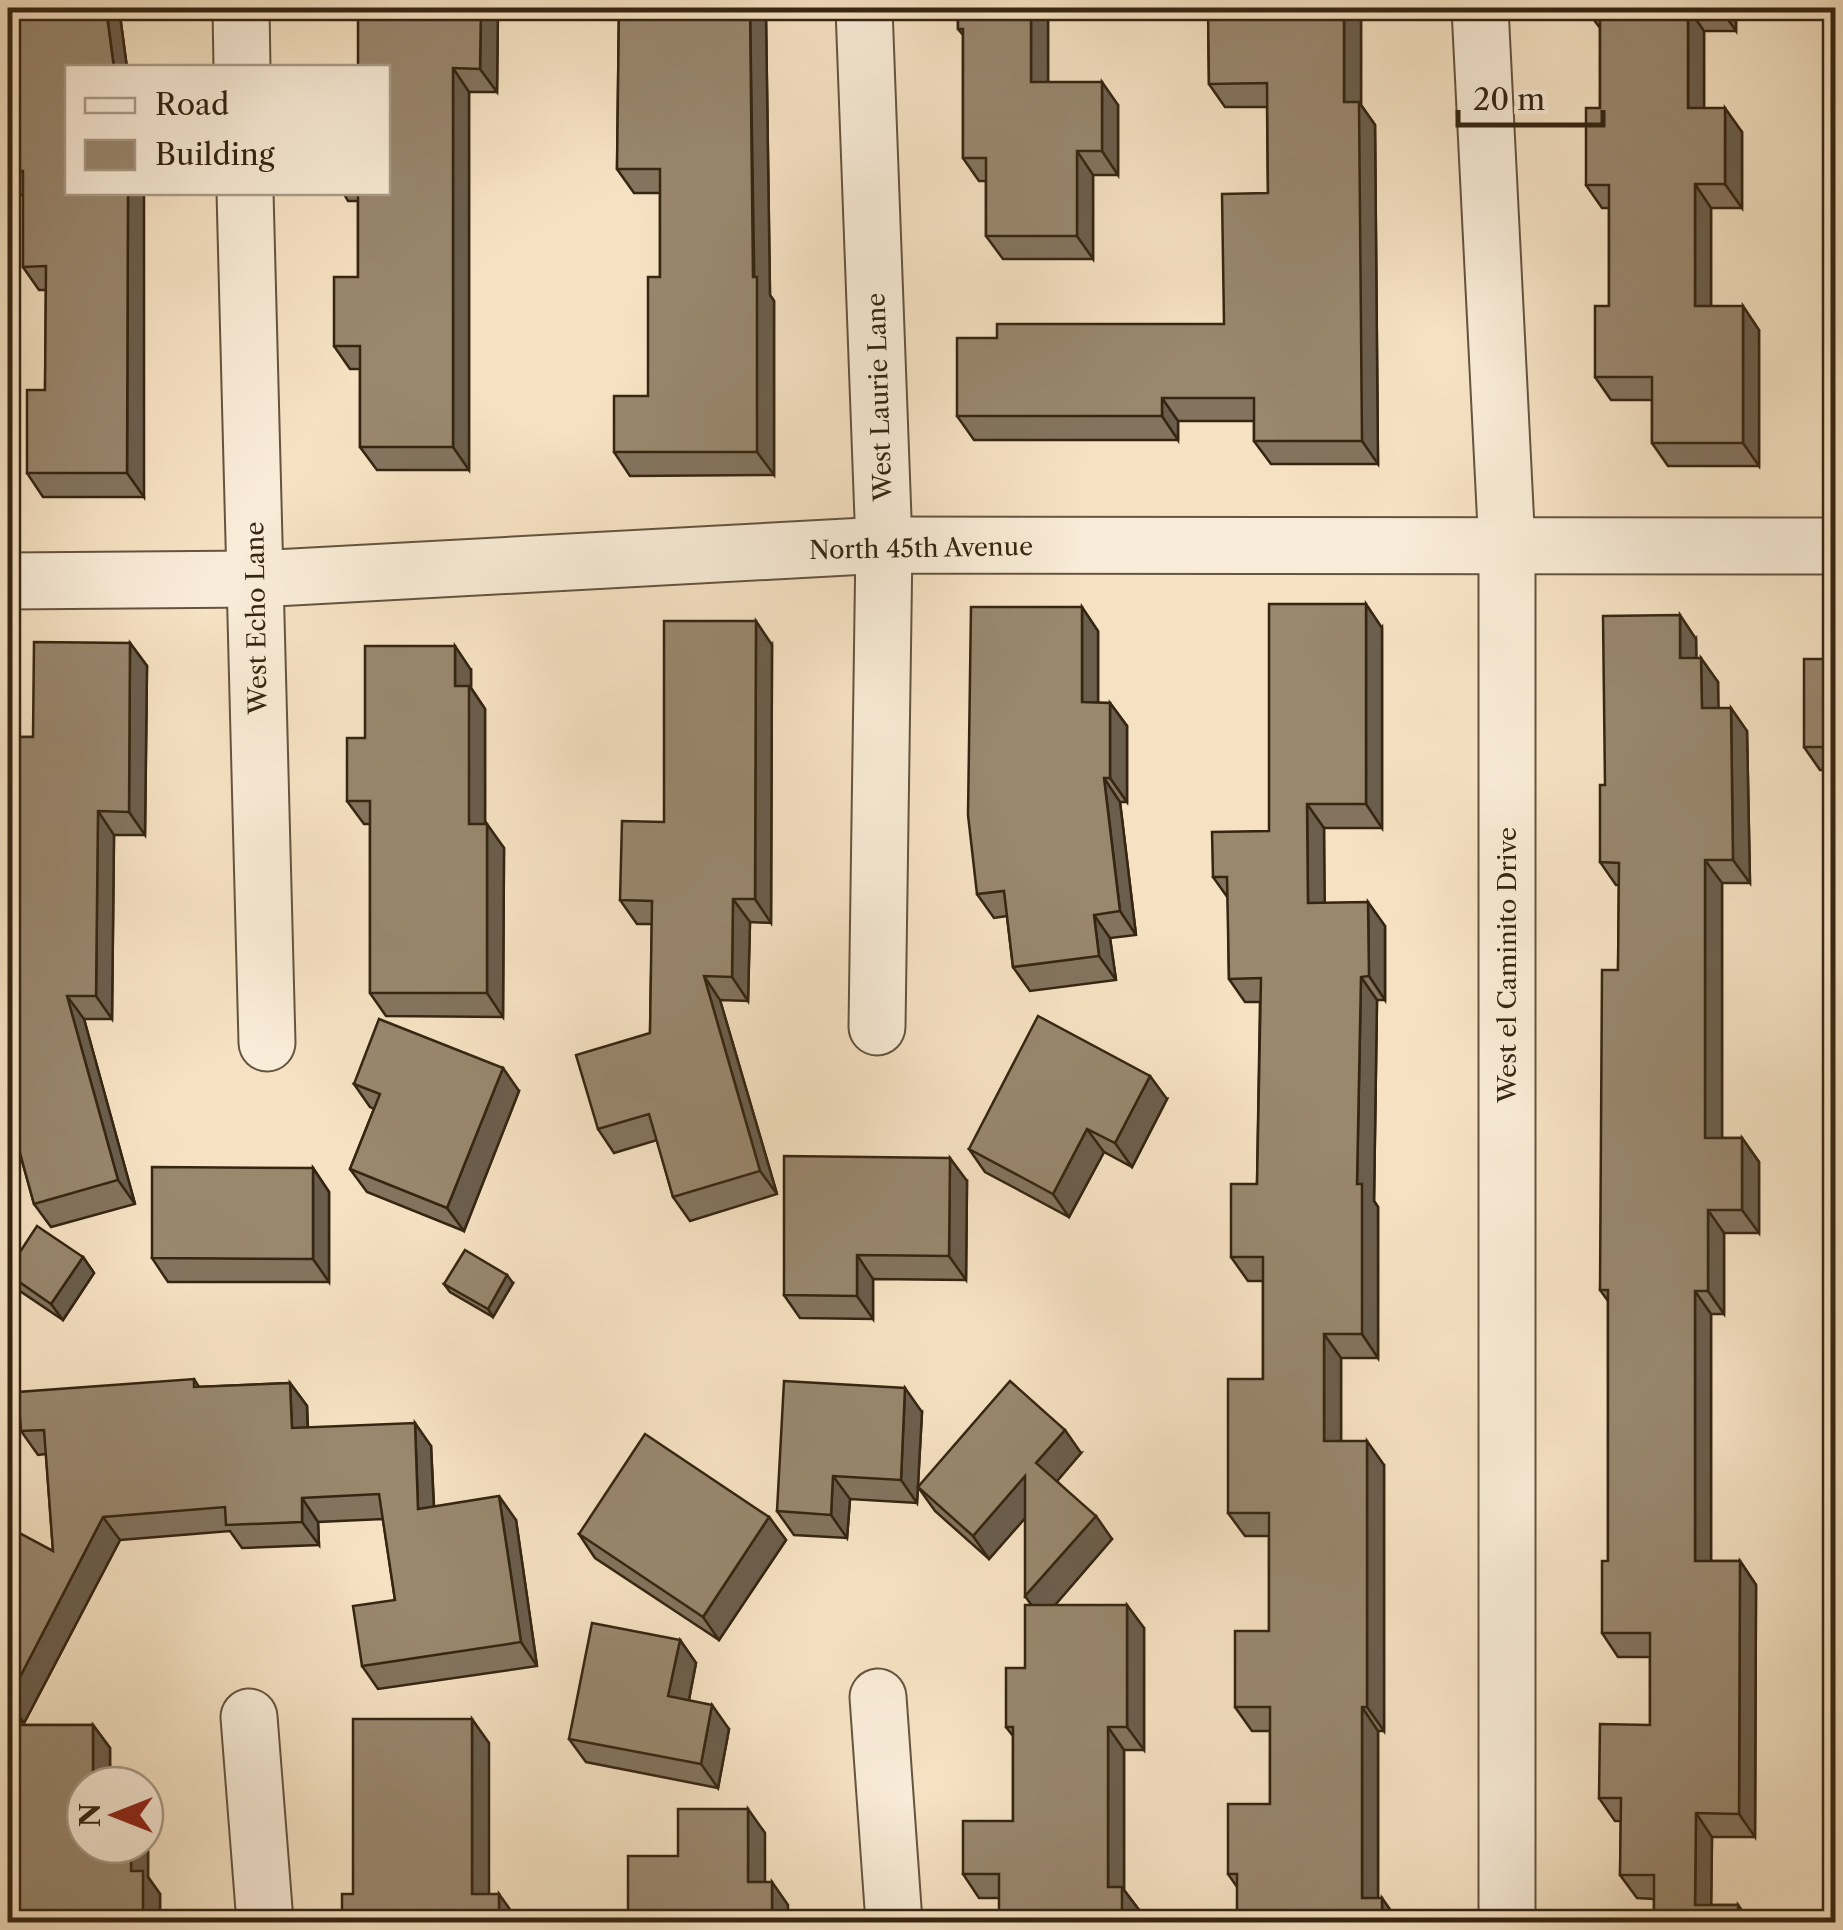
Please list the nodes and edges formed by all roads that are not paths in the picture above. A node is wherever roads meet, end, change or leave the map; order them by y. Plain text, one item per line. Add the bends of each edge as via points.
1 (241, 8) edge
2 (864, 8) edge
3 (1480, 8) edge
4 (242, 65) edge
5 (246, 195) edge
6 (884, 545) junction
7 (1836, 546) edge
8 (1507, 548) junction
9 (256, 579) junction
10 (8, 581) edge
11 (877, 1027) dead end
12 (267, 1043) dead end
13 (878, 1696) dead end
14 (249, 1717) dead end
15 (266, 1922) edge
16 (894, 1922) edge
17 (1507, 1922) edge

1 - 4 street
2 - 6 street, West Laurie Lane
3 - 8 street, West el Caminito Drive
5 - 9 street, West Echo Lane
6 - 8 street, North 45th Avenue
6 - 9 street, North 45th Avenue
6 - 11 street, West Laurie Lane
7 - 8 street, North 45th Avenue
8 - 17 street, West el Caminito Drive
9 - 10 street, North 45th Avenue
9 - 12 street, West Echo Lane
13 - 16 street
14 - 15 street

